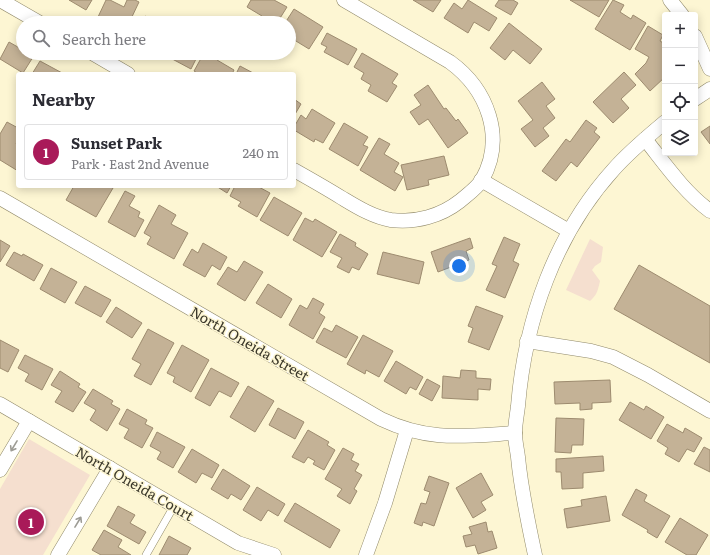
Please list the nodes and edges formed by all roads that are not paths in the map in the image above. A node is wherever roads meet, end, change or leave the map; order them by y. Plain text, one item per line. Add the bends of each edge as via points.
1 (0, 0) edge
2 (344, 0) edge
3 (670, 0) edge
4 (680, 12) edge
5 (28, 16) edge
6 (698, 43) edge
7 (104, 60) edge
8 (710, 69) edge
9 (125, 72) edge
10 (710, 90) edge
11 (698, 97) edge
12 (662, 125) edge
13 (645, 139) junction
14 (296, 171) edge
15 (481, 180) junction
16 (0, 198) edge
17 (710, 211) edge
18 (569, 231) junction
19 (527, 341) junction
20 (0, 404) edge
21 (710, 410) edge
22 (29, 421) junction
23 (408, 430) junction
24 (515, 433) junction
25 (110, 468) junction
26 (0, 470) edge
27 (174, 506) junction
28 (58, 555) edge
29 (146, 555) edge
30 (274, 555) edge
31 (366, 555) edge
32 (535, 555) edge

1 - 5 street
2 - 15 street via 450,62 471,80 485,102 492,128 491,153
3 - 4 street
6 - 8 street
7 - 9 street
10 - 11 street
12 - 13 street
13 - 17 street via 688,192
13 - 18 street via 601,184
14 - 15 street via 364,211 391,220 417,220 444,212 469,194
15 - 18 street
16 - 23 street, North Oneida Street via 381,419
18 - 19 street via 544,286
19 - 21 street via 591,350 613,357
19 - 24 street
20 - 22 street, North Oneida Court
22 - 25 street, North Oneida Court
22 -> 26 street
23 - 24 street, North Oneida Street via 440,436
23 - 31 street
24 - 32 street via 520,479
25 - 27 street, North Oneida Court
28 -> 25 street
27 - 29 lane
27 - 30 street, North Oneida Court via 238,543

